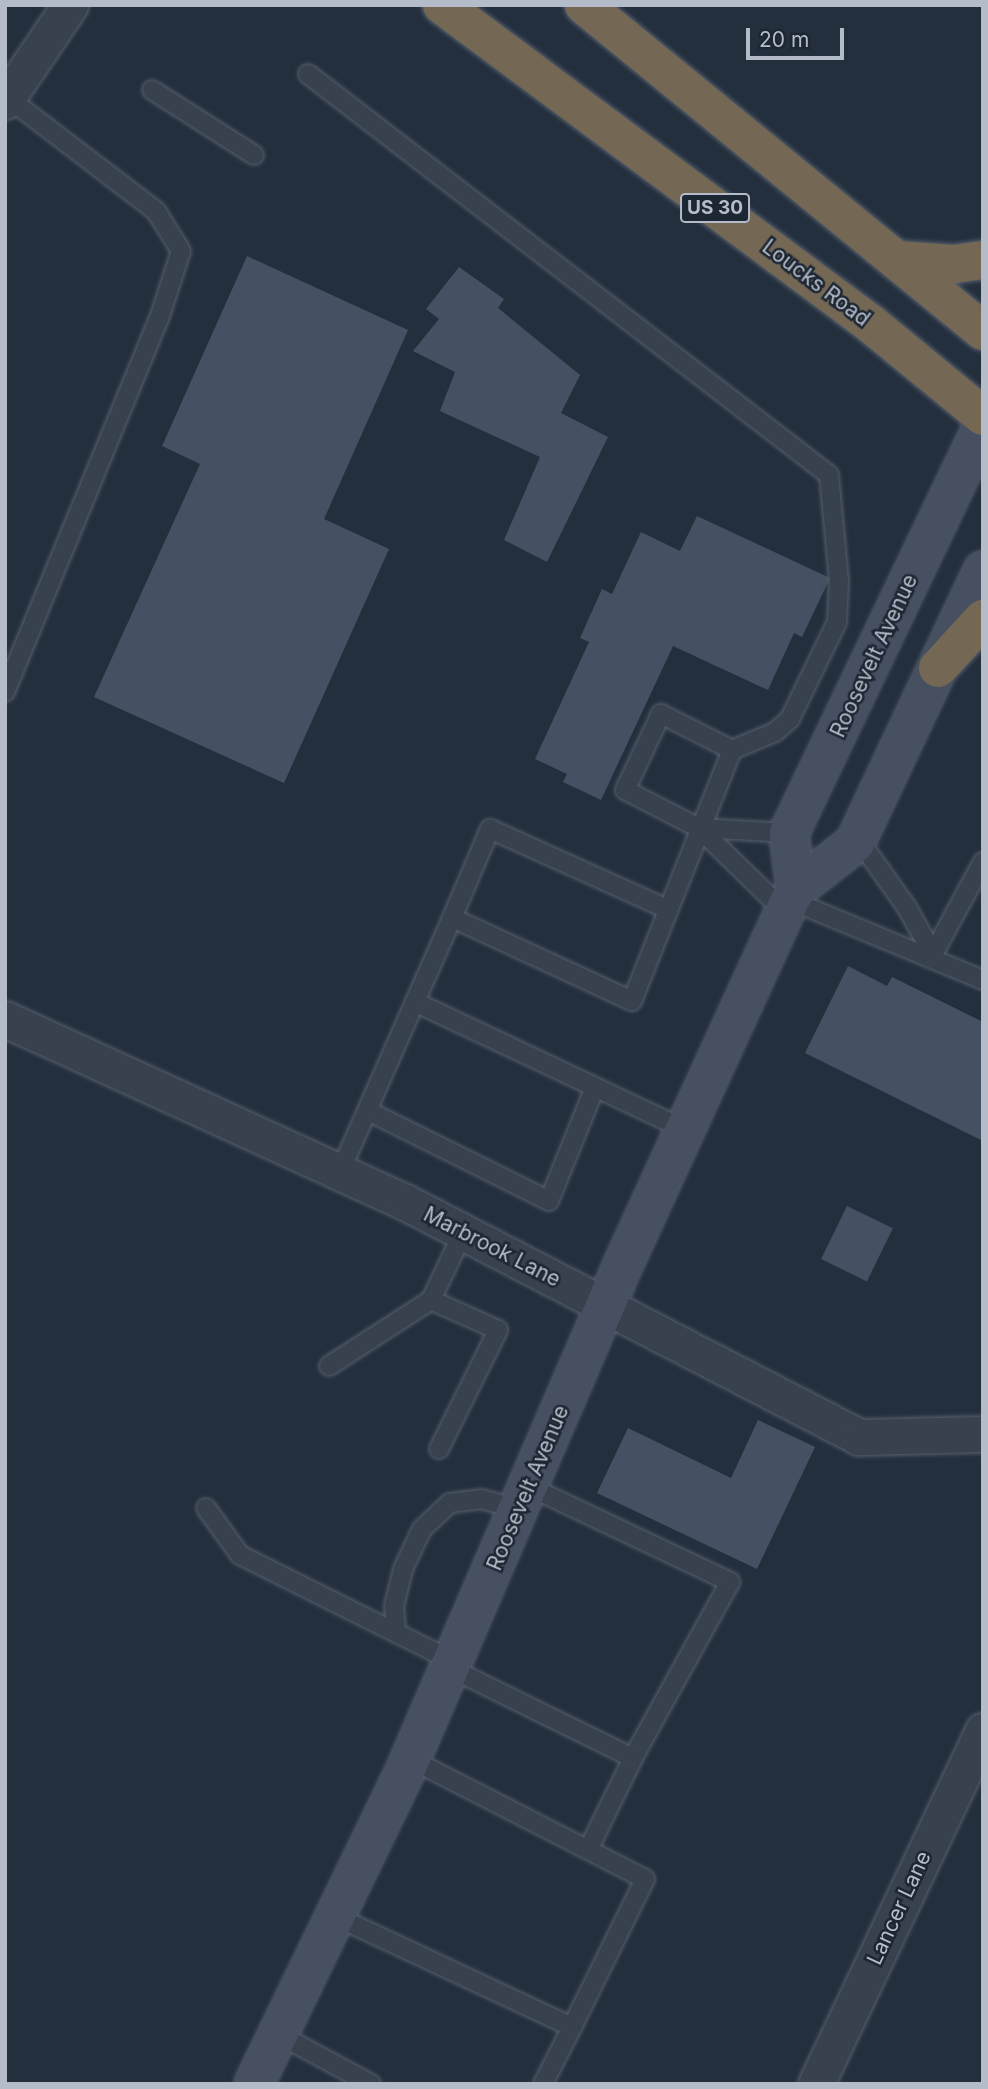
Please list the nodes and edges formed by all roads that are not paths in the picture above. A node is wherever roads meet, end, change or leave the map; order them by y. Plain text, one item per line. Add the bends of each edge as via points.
1 (70, 5) edge
2 (442, 5) edge
3 (584, 5) edge
4 (309, 74) dead end
5 (152, 90) dead end
6 (6, 100) edge
7 (254, 155) dead end
8 (896, 260) junction
9 (983, 260) edge
10 (983, 331) edge
11 (983, 416) edge
12 (983, 427) edge
13 (983, 571) edge
14 (983, 619) edge
15 (938, 668) junction
16 (5, 692) edge
17 (733, 750) junction
18 (699, 828) junction
19 (789, 833) junction
20 (855, 844) junction
21 (983, 862) edge
22 (790, 900) junction
23 (667, 909) junction
24 (452, 918) junction
25 (932, 956) junction
26 (983, 980) edge
27 (415, 1002) junction
28 (5, 1019) edge
29 (595, 1087) junction
30 (368, 1111) junction
31 (684, 1129) junction
32 (340, 1172) junction
33 (463, 1233) junction
34 (431, 1300) junction
35 (607, 1305) junction
36 (329, 1366) dead end
37 (983, 1434) edge
38 (439, 1449) dead end
39 (524, 1498) junction
40 (206, 1508) dead end
41 (396, 1632) junction
42 (451, 1665) junction
43 (983, 1731) edge
44 (633, 1758) junction
45 (410, 1759) junction
46 (970, 1796) edge
47 (588, 1850) junction
48 (335, 1916) junction
49 (572, 2028) junction
50 (278, 2034) junction
51 (254, 2084) edge
52 (371, 2084) edge
53 (543, 2084) edge
54 (816, 2084) edge

1 - 6 street
2 - 11 highway, Loucks Road / US 30 via 871,324
3 - 8 highway
4 - 17 lane via 829,474 839,581 837,622 790,719 775,732
5 - 7 lane
6 - 16 lane via 156,211 181,251 159,319
8 - 9 highway via 954,264
8 - 10 highway
12 - 19 main road, Roosevelt Avenue
13 - 15 main road, Roosevelt Avenue
14 - 15 highway
15 - 20 main road, Roosevelt Avenue
17 - 18 lane
17 - 18 lane via 661,714 625,790
18 - 19 lane
18 - 22 lane
18 - 23 lane
19 - 22 main road
20 - 22 main road, Roosevelt Avenue
20 - 25 lane via 866,850 906,906
21 - 25 lane
22 - 25 lane
22 - 31 main road, Roosevelt Avenue
23 - 24 lane via 490,829
23 - 24 lane via 632,1000
24 - 27 lane
25 - 26 lane
27 - 29 lane
27 - 30 lane
28 - 32 street, Marbrook Lane
29 - 30 lane via 549,1201
29 - 31 lane
30 - 32 lane
31 - 35 main road, Roosevelt Avenue
32 - 33 street, Marbrook Lane
33 - 34 lane
33 - 35 street, Marbrook Lane
34 - 36 lane
34 - 38 lane via 498,1330
35 - 37 street, Marbrook Lane via 859,1437
35 - 39 main road, Roosevelt Avenue
39 - 41 lane via 450,1503 422,1529 403,1569 394,1606
39 - 42 main road, Roosevelt Avenue
39 - 44 lane via 730,1582
40 - 41 lane via 240,1555
41 - 42 lane
42 - 44 lane
42 - 45 main road, Roosevelt Avenue
43 - 46 street, Lancer Lane
44 - 47 lane
45 - 47 lane
45 - 48 main road, Roosevelt Avenue
46 - 54 street, Lancer Lane
47 - 49 lane via 645,1879
48 - 49 lane
48 - 50 main road, Roosevelt Avenue
49 - 53 lane
50 - 51 main road, Roosevelt Avenue
50 - 52 lane

